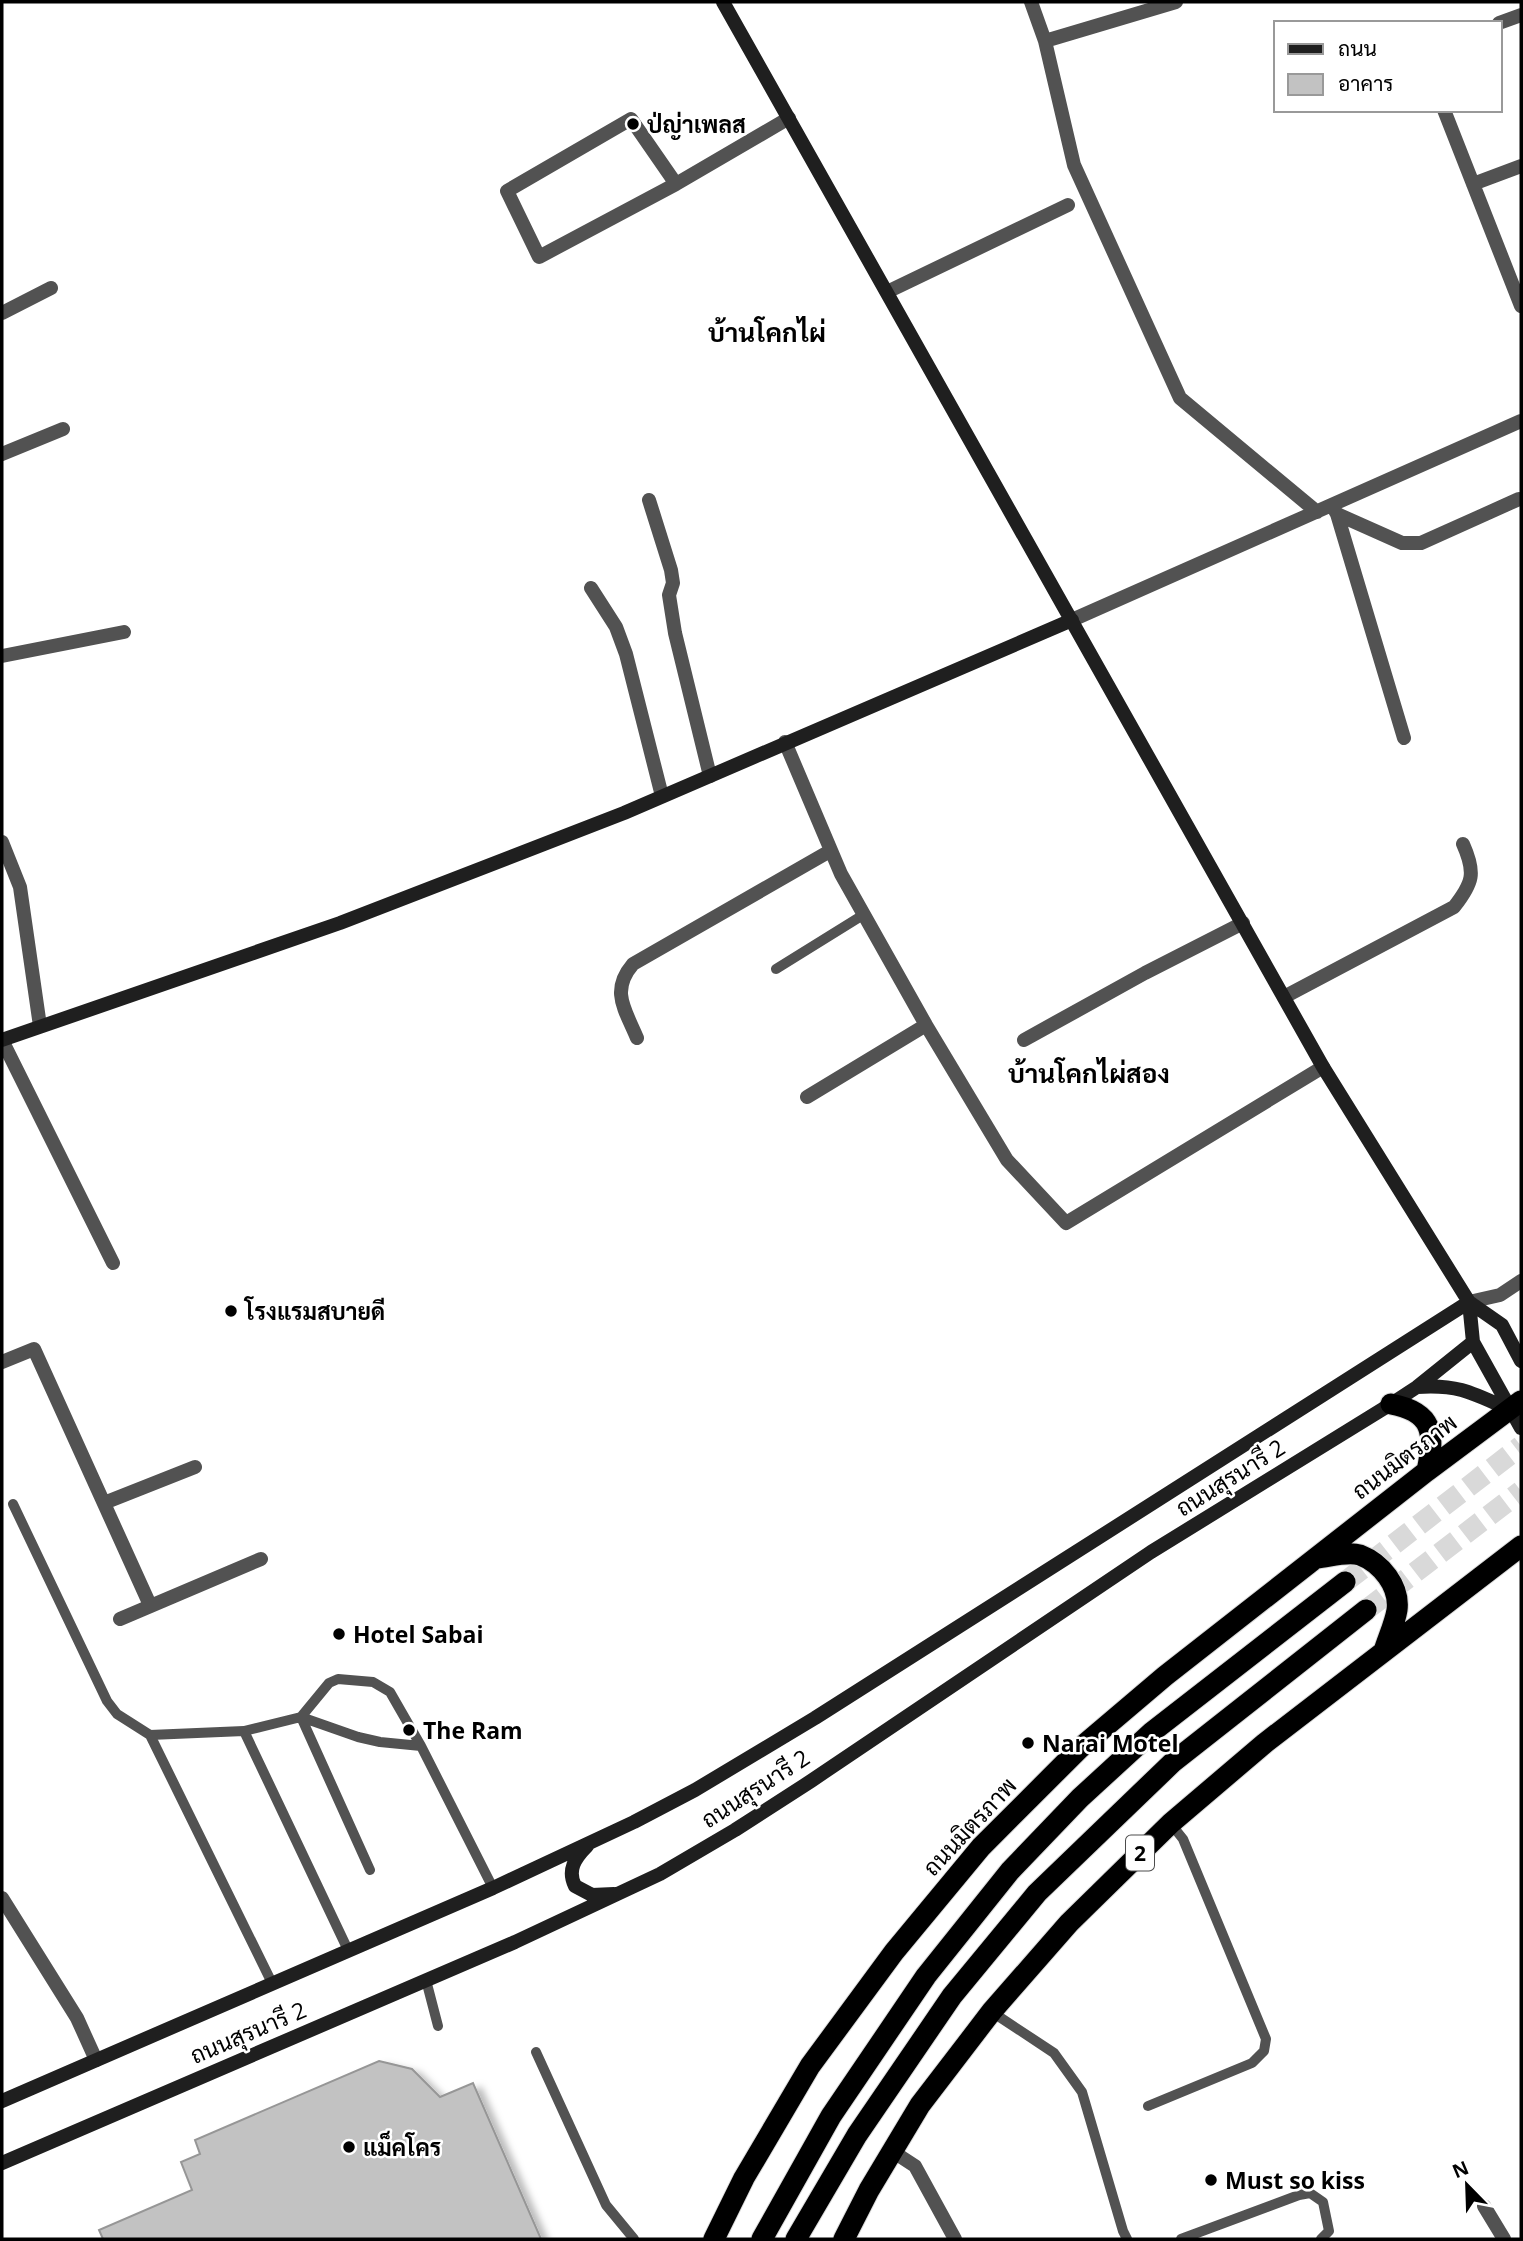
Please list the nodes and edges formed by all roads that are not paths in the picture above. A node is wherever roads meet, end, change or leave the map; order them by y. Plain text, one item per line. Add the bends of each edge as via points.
1 (723, 2) edge
2 (1031, 2) edge
3 (1176, 2) edge
4 (1521, 15) edge
5 (1502, 22) edge
6 (1045, 41) junction
7 (1445, 112) edge
8 (789, 118) junction
9 (1521, 166) edge
10 (676, 184) junction
11 (1474, 184) junction
12 (1068, 205) dead end
13 (1517, 282) edge
14 (51, 288) dead end
15 (887, 292) junction
16 (1521, 306) edge
17 (2, 313) edge
18 (1521, 421) edge
19 (63, 429) dead end
20 (2, 454) edge
21 (1519, 499) dead end
22 (649, 500) dead end
23 (1335, 509) junction
24 (1317, 512) junction
25 (591, 588) dead end
26 (1072, 620) junction
27 (124, 632) dead end
28 (2, 656) edge
29 (1405, 737) dead end
30 (785, 742) junction
31 (710, 776) junction
32 (662, 796) junction
33 (2, 842) edge
34 (1463, 844) dead end
35 (830, 851) junction
36 (863, 915) junction
37 (1243, 923) junction
38 (776, 969) dead end
39 (1284, 997) junction
40 (926, 1026) junction
41 (40, 1027) junction
42 (637, 1038) dead end
43 (2, 1040) edge
44 (1024, 1040) dead end
45 (1323, 1067) junction
46 (807, 1097) dead end
47 (113, 1263) dead end
48 (1521, 1281) edge
49 (1469, 1302) junction
50 (1473, 1342) junction
51 (1521, 1361) edge
52 (2, 1362) edge
53 (1417, 1387) junction
54 (1391, 1404) junction
55 (1516, 1405) edge
56 (1521, 1429) edge
57 (195, 1467) dead end
58 (1427, 1471) junction
59 (104, 1503) junction
60 (13, 1504) dead end
61 (1521, 1546) edge
62 (261, 1559) dead end
63 (1314, 1559) junction
64 (1345, 1582) tunnel mouth
65 (150, 1605) junction
66 (1366, 1610) tunnel mouth
67 (120, 1619) dead end
68 (1384, 1651) junction
69 (301, 1717) junction
70 (244, 1731) junction
71 (150, 1735) junction
72 (421, 1746) junction
73 (1171, 1824) junction
74 (590, 1843) junction
75 (370, 1870) dead end
76 (493, 1888) junction
77 (619, 1894) junction
78 (2, 1898) edge
79 (348, 1950) junction
80 (426, 1980) junction
81 (272, 1983) junction
82 (992, 2011) junction
83 (438, 2026) dead end
84 (536, 2052) dead end
85 (96, 2060) junction
86 (2, 2101) edge
87 (1148, 2106) dead end
88 (892, 2151) junction
89 (2, 2163) edge
90 (1483, 2206) dead end
91 (634, 2239) edge
92 (714, 2239) edge
93 (762, 2239) edge
94 (796, 2239) edge
95 (844, 2239) edge
96 (955, 2239) edge
97 (1128, 2239) edge
98 (1181, 2239) edge
99 (1321, 2239) edge
100 (1504, 2239) edge

1 - 8 main road
2 - 6 street
3 - 6 street
4 - 5 street
6 - 24 street via 1074,166 1180,398
7 - 11 street
8 - 10 street
8 - 15 main road
9 - 11 street
10 - 10 street via 539,257 507,191 631,119
11 - 13 street
12 - 15 street
13 - 16 street
14 - 17 street
15 - 26 main road
18 - 23 street
19 - 20 street
21 - 23 street via 1411,544
22 - 31 street via 671,570 669,595 675,634
23 - 24 street
23 - 29 street
24 - 26 street
25 - 32 street via 616,627 626,653
26 - 30 main road
26 - 37 main road
27 - 28 street
30 - 31 main road
30 - 35 street
31 - 32 main road
32 - 41 main road via 340,923
33 - 41 street via 20,887
34 - 39 street via 1472,875 1454,907
35 - 36 street
35 - 42 street via 633,964 620,988
36 - 38 lane
36 - 40 street
37 - 39 main road
37 - 44 street
39 - 45 main road
40 - 45 street via 1007,1160 1066,1223
40 - 46 street
41 - 43 main road
43 - 47 street
45 - 49 main road
48 - 49 street via 1500,1295
49 - 50 main road
49 - 51 main road via 1502,1325
49 - 74 main road, ถนนสุรนารี 2 via 815,1718 695,1790
50 - 53 main road, ถนนสุรนารี 2
50 - 55 main road
52 - 59 street via 34,1349
53 - 54 main road, ถนนสุรนารี 2
53 - 55 main road via 1465,1389
54 - 58 highway via 1416,1412 1431,1432
54 - 77 main road, ถนนสุรนารี 2 via 1151,1552 735,1830
55 - 56 main road
55 - 58 highway, ถนนมิตรภาพ
57 - 59 street
58 - 63 highway, ถนนมิตรภาพ
59 - 65 street
60 - 71 lane via 107,1701 117,1714
61 - 68 highway, 2
62 - 65 street
63 - 68 highway via 1359,1555 1390,1578 1397,1608
63 - 92 highway, ถนนมิตรภาพ via 1079,1749 981,1847 894,1952 810,2066
64 - 93 highway via 1152,1732 1010,1871 926,1976 852,2084
65 - 67 street
66 - 94 highway, 2 via 1173,1762 1037,1893 952,1996 857,2134
68 - 73 highway, 2 via 1265,1743
69 - 70 lane
69 - 72 lane via 358,1737
69 - 72 lane via 329,1683 338,1679 373,1682 390,1692
69 - 75 lane
70 - 71 lane
70 - 79 lane
71 - 81 lane
72 - 76 lane
73 - 82 highway, 2 via 1069,1923
73 - 87 lane via 1183,1839 1266,2039 1264,2051 1252,2063
74 - 76 main road, ถนนสุรนารี 2
74 - 77 main road via 572,1868 573,1883 582,1891
76 - 79 main road, ถนนสุรนารี 2
77 - 80 main road, ถนนสุรนารี 2
78 - 85 street via 77,2018
79 - 81 main road, ถนนสุรนารี 2
80 - 83 lane
80 - 89 main road, ถนนสุรนารี 2
81 - 85 main road, ถนนสุรนารี 2
82 - 88 highway, 2 via 920,2105
82 - 97 lane via 1054,2053 1082,2092
84 - 91 lane via 606,2205
85 - 86 main road, ถนนสุรนารี 2
88 - 95 highway, 2
88 - 96 street via 915,2166
90 - 100 street
98 - 99 lane via 1310,2193 1323,2202 1329,2231

